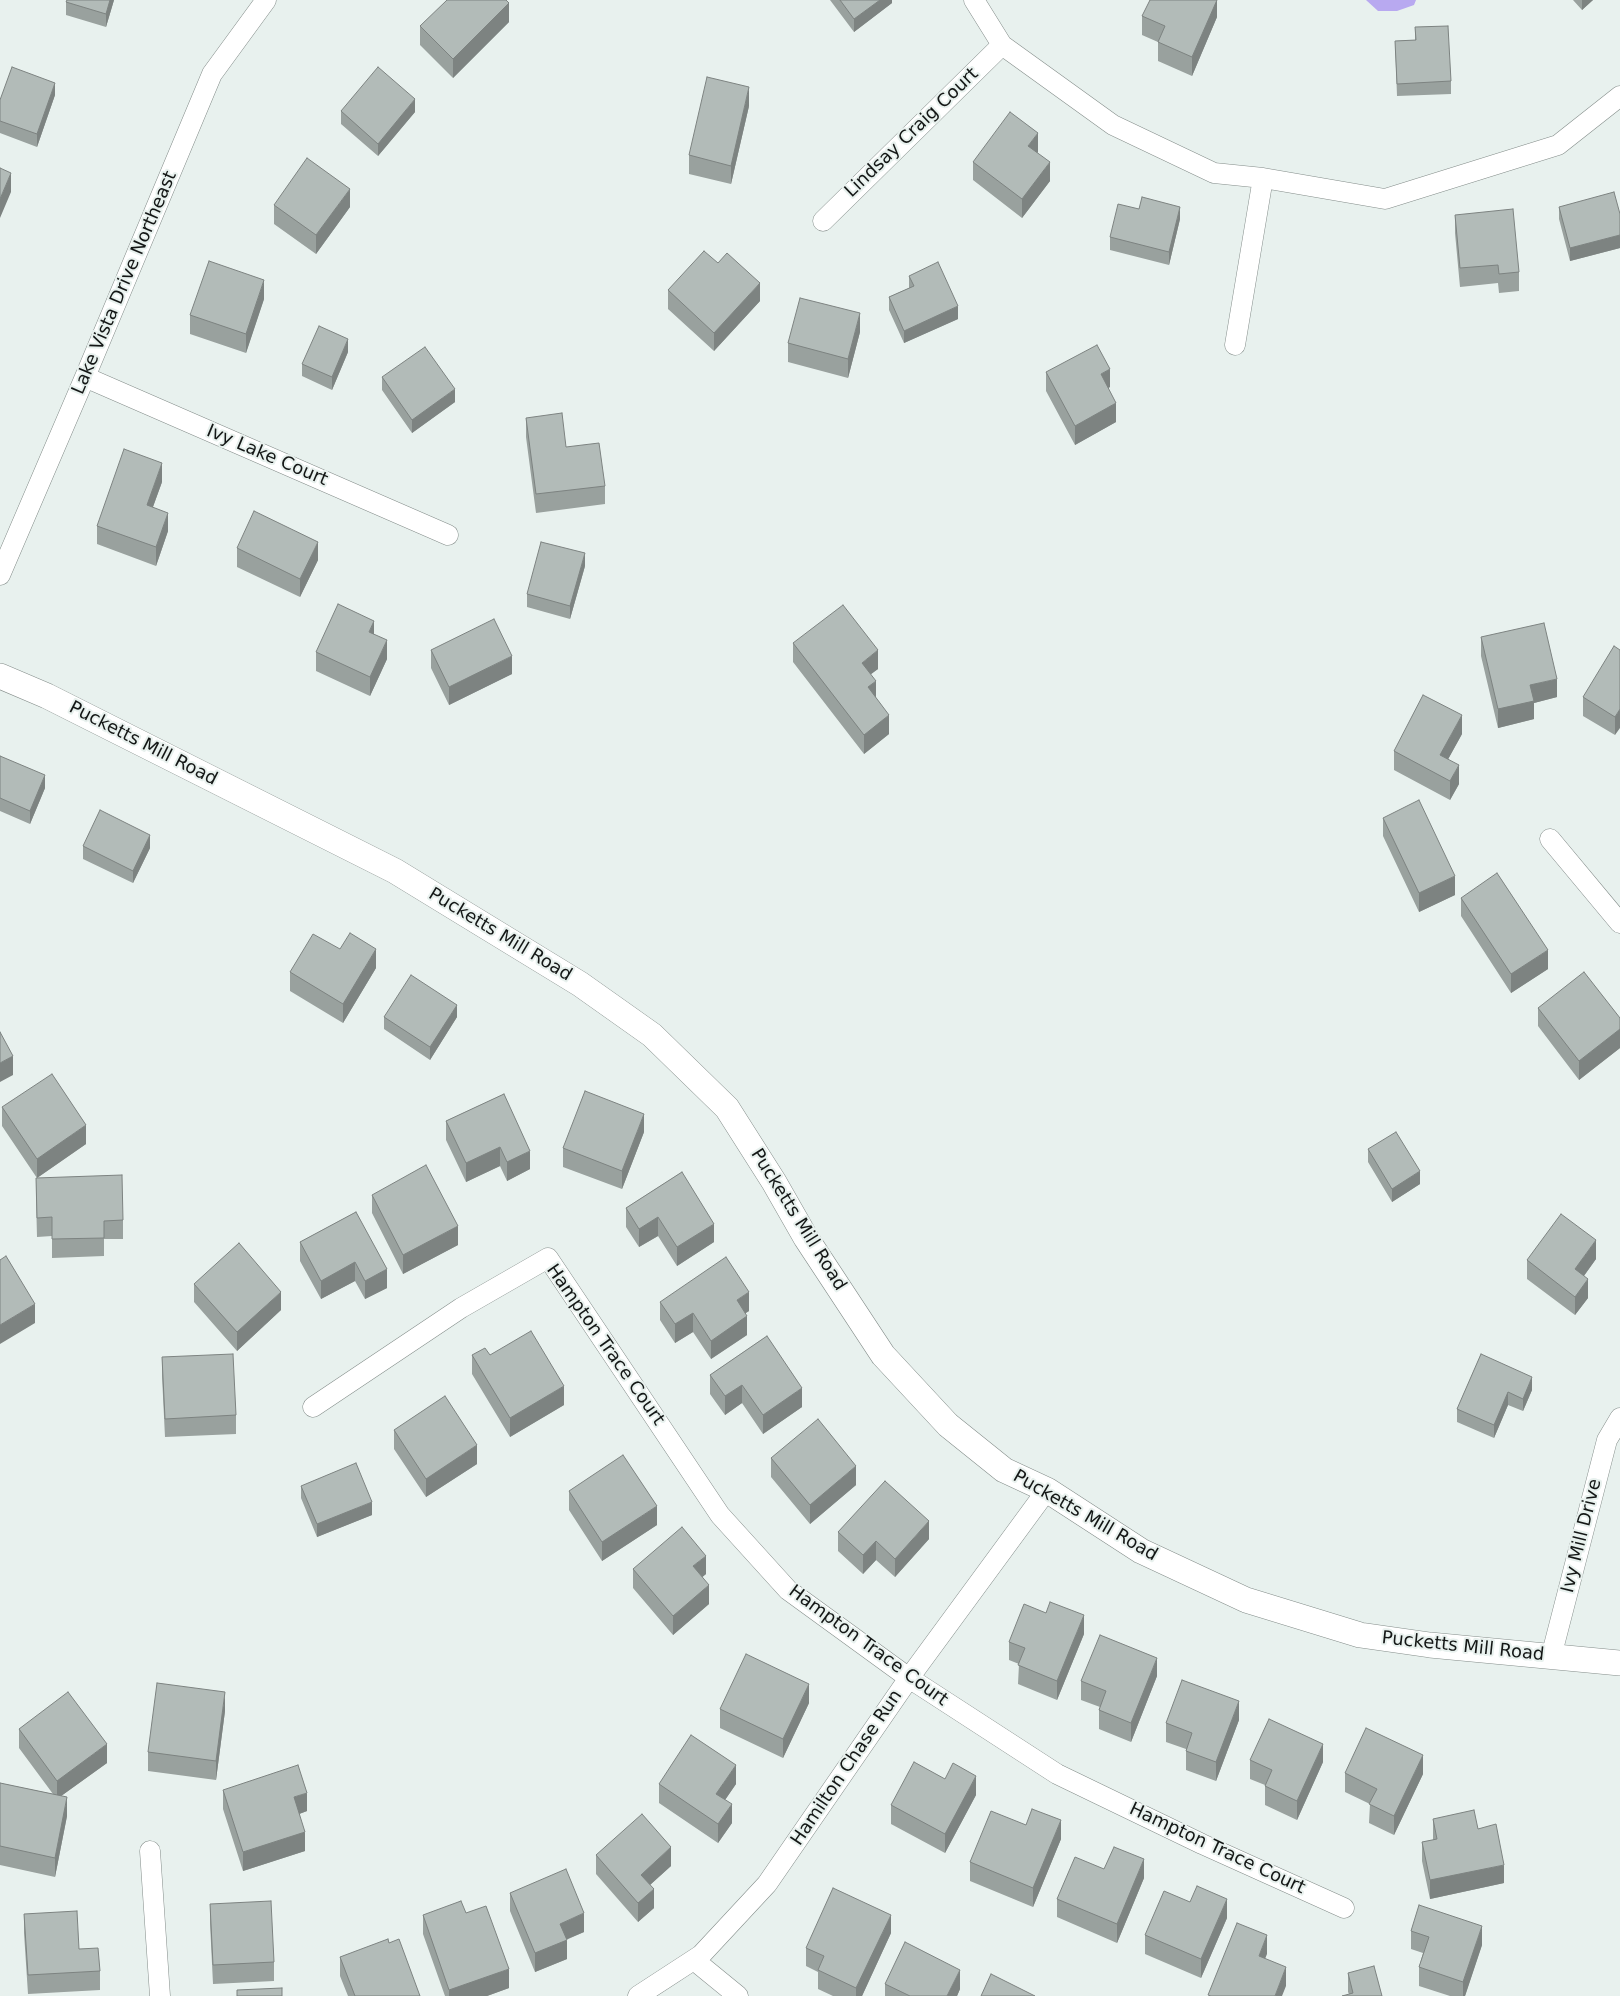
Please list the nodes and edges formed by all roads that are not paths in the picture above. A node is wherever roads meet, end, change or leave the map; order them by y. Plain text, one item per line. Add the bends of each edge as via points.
1 (266, 0) edge
2 (974, 0) edge
3 (1002, 45) junction
4 (1620, 96) edge
5 (1262, 178) junction
6 (823, 221) dead end
7 (1236, 345) dead end
8 (85, 377) junction
9 (448, 535) dead end
10 (0, 575) edge
11 (0, 676) edge
12 (1550, 839) dead end
13 (1620, 922) edge
14 (313, 1407) dead end
15 (1620, 1418) edge
16 (1047, 1490) junction
17 (1551, 1656) junction
18 (1620, 1663) edge
19 (909, 1678) junction
20 (150, 1850) dead end
21 (1344, 1908) dead end
22 (694, 1960) junction
23 (160, 1996) edge
24 (638, 1996) edge
25 (738, 1996) edge

1 - 8 street, Lake Vista Drive Northeast via 212,74
2 - 3 street
3 - 5 street via 1113,125 1214,173
3 - 6 street, Lindsay Craig Court
4 - 5 street via 1558,145 1385,199
5 - 7 street
8 - 9 street, Ivy Lake Court
8 - 10 street, Lake Vista Drive Northeast
11 - 16 street, Pucketts Mill Road via 47,696 395,871 580,984 652,1035 727,1108 806,1238 883,1355 948,1425 1004,1470
12 - 13 street
14 - 19 street, Hampton Trace Court via 461,1308 548,1258 720,1515 788,1590
15 - 17 street, Ivy Mill Drive via 1607,1440
16 - 17 street, Pucketts Mill Road via 1141,1551 1246,1600 1360,1635
16 - 19 street, Hamilton Chase Run
17 - 18 street, Pucketts Mill Road
19 - 21 street, Hampton Trace Court via 1057,1774
19 - 22 street, Hamilton Chase Run via 767,1884
20 - 23 street
22 - 24 street, Hamilton Chase Run
22 - 25 street

